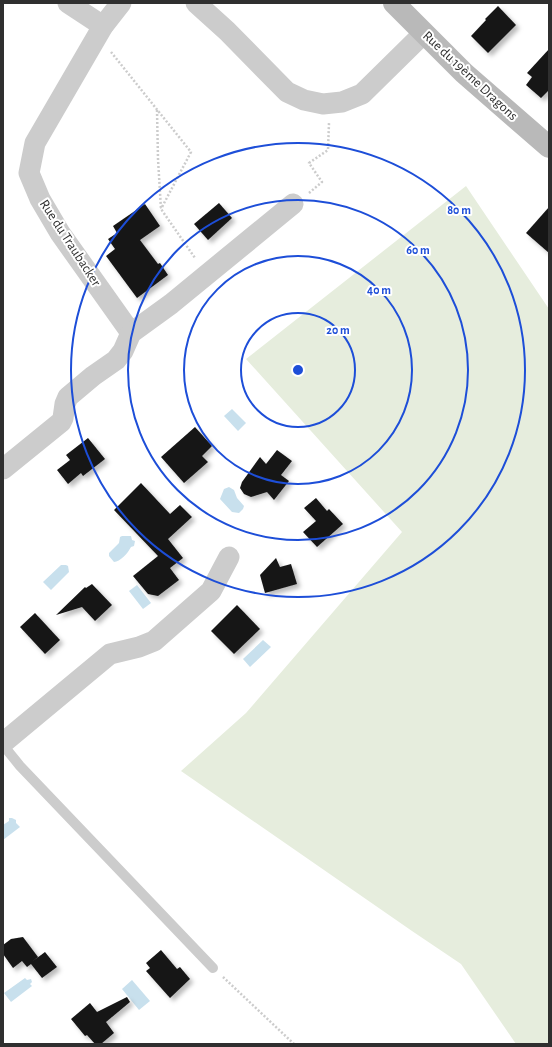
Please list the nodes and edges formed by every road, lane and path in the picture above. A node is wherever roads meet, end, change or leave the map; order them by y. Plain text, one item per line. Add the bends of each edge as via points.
1 (68, 3) edge
2 (121, 3) edge
3 (196, 3) edge
4 (394, 3) edge
5 (101, 31) junction
6 (424, 33) junction
7 (157, 110) junction
8 (329, 123) dead end
9 (547, 141) edge
10 (322, 182) dead end
11 (293, 204) dead end
12 (161, 209) junction
13 (207, 274) junction
14 (131, 333) junction
15 (3, 469) edge
16 (229, 557) dead end
17 (3, 744) edge
18 (214, 968) joint
19 (294, 1044) edge

1 - 5 street
2 - 5 street, Rue du Traubacker
3 - 6 street via 287,92 304,100 323,104 342,102 362,94
4 - 6 main road, Rue du 19ème Dragons
5 - 7 path
5 - 14 street, Rue du Traubacker via 35,143 29,173 40,199 60,233
6 - 9 main road, Rue du 19ème Dragons via 464,74
7 - 12 path
7 - 12 path via 191,152
8 - 10 path via 328,150 309,163
11 - 13 street
12 - 13 path
13 - 14 street
14 - 15 street via 116,360 68,397 61,422
16 - 17 street via 211,591 154,641 139,648 110,654
17 - 18 lane via 20,766
18 - 19 path

